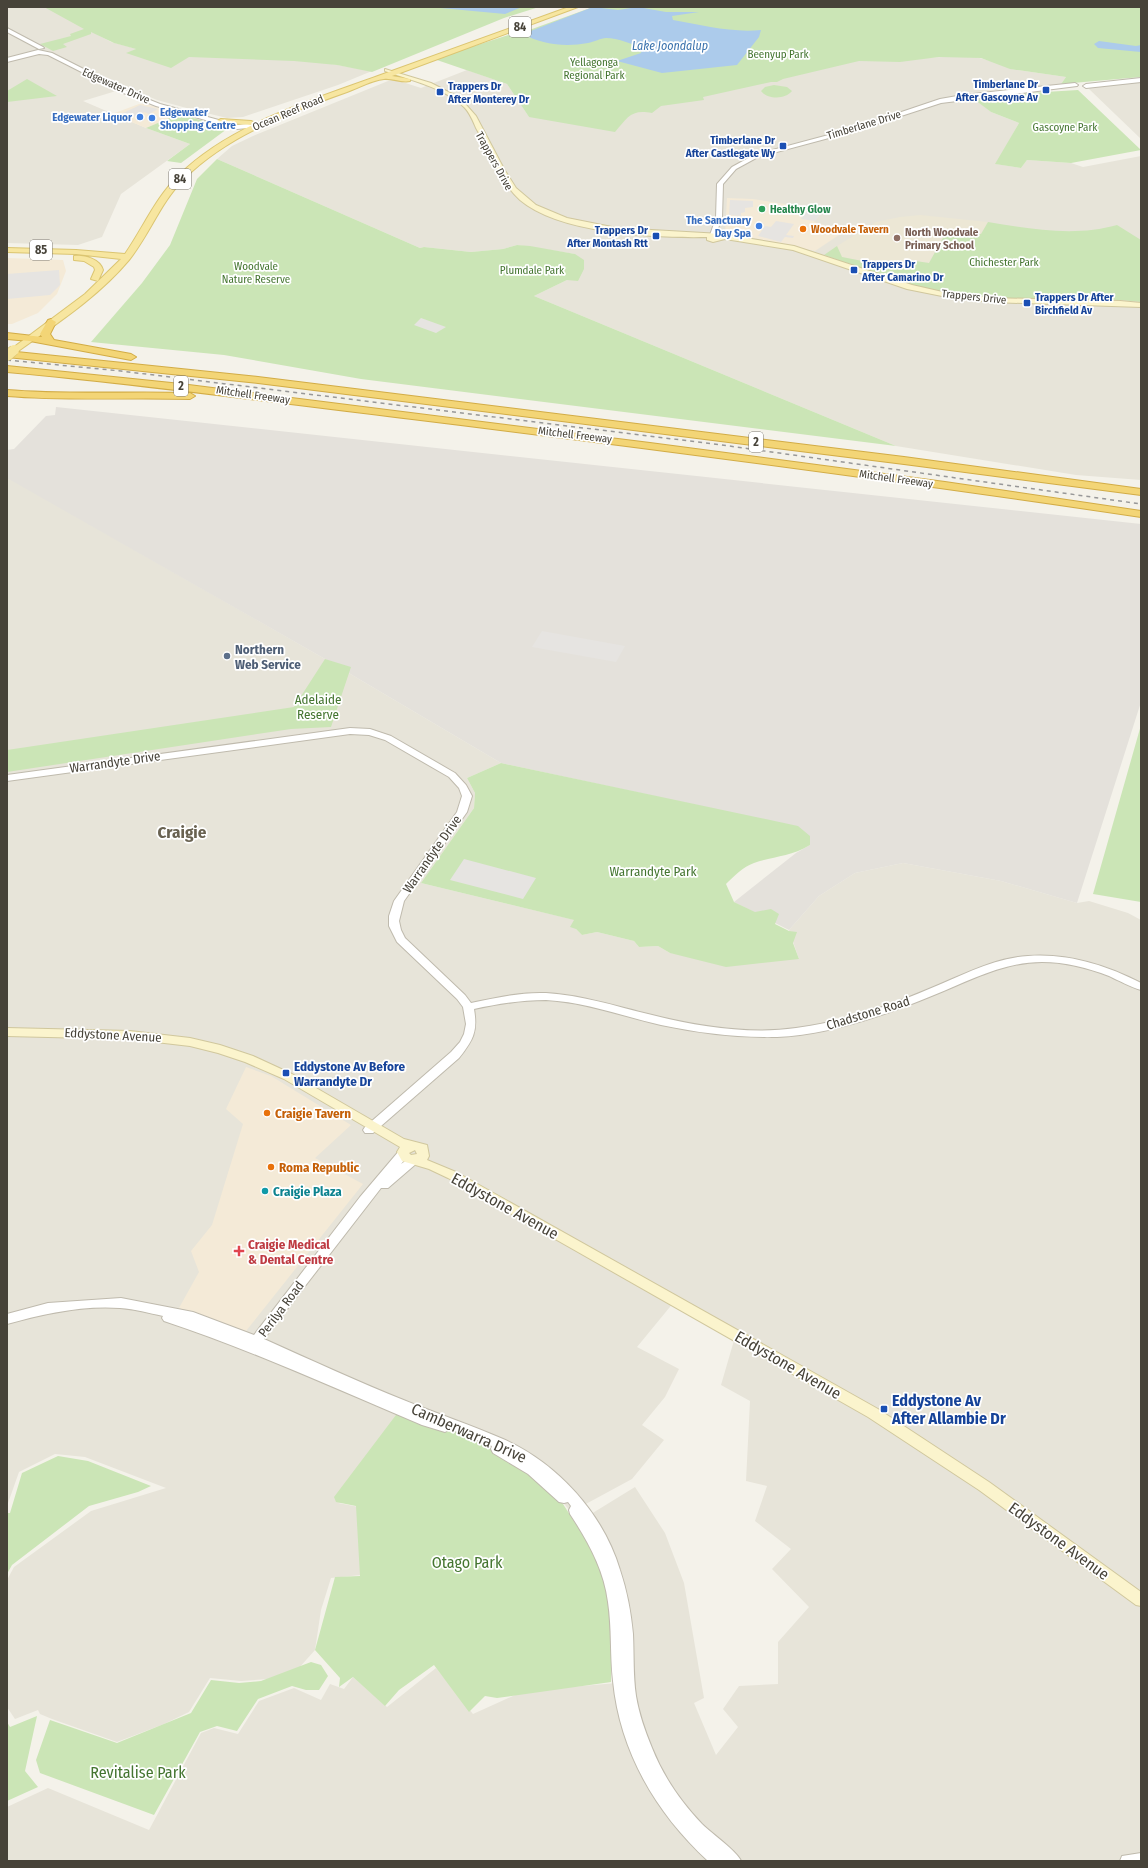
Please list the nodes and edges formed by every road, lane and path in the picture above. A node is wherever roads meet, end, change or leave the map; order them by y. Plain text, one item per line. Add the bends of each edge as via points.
1 (562, 7) edge
2 (575, 7) edge
3 (7, 31) edge
4 (38, 50) junction
5 (7, 59) edge
6 (416, 65) junction
7 (388, 73) junction
8 (404, 78) junction
9 (1141, 80) edge
10 (221, 121) junction
11 (255, 124) junction
12 (242, 130) junction
13 (215, 150) junction
14 (189, 161) junction
15 (149, 206) dead end
16 (133, 232) dead end
17 (717, 237) junction
18 (124, 246) junction
19 (7, 250) edge
20 (7, 254) edge
21 (74, 254) junction
22 (120, 259) junction
23 (95, 279) junction
24 (1141, 305) edge
25 (52, 322) junction
26 (7, 335) edge
27 (27, 336) junction
28 (53, 343) junction
29 (9, 352) edge
30 (7, 369) edge
31 (282, 384) junction
32 (7, 393) edge
33 (355, 409) junction
34 (1141, 492) edge
35 (1141, 514) edge
36 (7, 778) edge
37 (1141, 986) edge
38 (468, 1007) junction
39 (7, 1032) edge
40 (7, 1037) edge
41 (371, 1128) junction
42 (411, 1154) junction
43 (7, 1319) edge
44 (7, 1325) edge
45 (254, 1345) junction
46 (1141, 1592) edge
47 (1141, 1600) edge
48 (1141, 1860) edge
49 (719, 1861) edge
50 (734, 1861) edge
51 (1127, 1861) edge

1 - 7 main road, Ocean Reef Road / 84
2 - 6 main road, Ocean Reef Road / 84
3 - 4 street, Edgewater Drive
4 - 5 street
4 - 10 street, Edgewater Drive via 145,98
4 - 12 street, Edgewater Drive via 145,100
6 - 7 main road, Ocean Reef Road / 84
6 - 8 main road via 404,72
7 - 8 main road
7 - 8 main road, Trappers Drive
7 - 11 main road, Ocean Reef Road / 84
8 - 17 main road, Trappers Drive via 444,93 464,107 507,188 535,210 569,223 598,229
9 - 17 street, Timberlane Drive via 940,101 860,128 756,156 734,168 723,180 719,191 720,222
10 - 11 main road
10 - 12 street, Edgewater Drive
11 - 12 main road, Ocean Reef Road / 84
12 - 13 main road, Ocean Reef Road / 84
12 - 14 main road, Ocean Reef Road / 84 via 212,144
13 - 14 main road via 208,150
13 - 22 main road, Ocean Reef Road / 84 via 190,169 169,191
14 - 15 main road, Ocean Reef Road / 84 via 167,181
16 - 18 main road, Ocean Reef Road / 84
17 - 24 main road, Trappers Drive via 812,254 910,287 947,295 992,300
18 - 21 main road via 106,253
18 - 22 main road, Ocean Reef Road / 84
19 - 21 main road, 85
20 - 21 main road, 85
21 - 22 main road, 85
21 - 23 main road via 98,266
22 - 23 main road, Ocean Reef Road / 84
22 - 25 main road, Ocean Reef Road / 84 via 107,278
23 - 27 main road, Ocean Reef Road / 84
25 - 27 main road, Ocean Reef Road / 84
25 - 28 highway via 45,334
26 - 27 highway
27 - 28 highway
27 - 29 main road, Ocean Reef Road / 84
28 - 31 highway
29 - 31 highway, Mitchell Freeway / 2
30 - 33 highway, Mitchell Freeway / 2 via 109,378
31 - 34 highway, Mitchell Freeway / 2
32 - 33 highway via 168,395
33 - 35 highway, Mitchell Freeway / 2 via 721,454
36 - 38 street, Warrandyte Drive via 350,731 370,732 388,738 452,775 467,796 462,812 399,901 393,924 395,933 401,940
37 - 38 street, Chadstone Road via 1113,972 1077,962 1050,958 1025,959 997,966 880,1012 841,1024 786,1032 744,1032 687,1026 558,998 503,1000
38 - 41 street via 471,1024 464,1044 455,1055
39 - 41 main road, Eddystone Avenue via 146,1035 203,1045 250,1059 269,1068
40 - 41 main road, Eddystone Avenue via 141,1039 204,1050 258,1068
41 - 42 main road, Eddystone Avenue
42 - 45 street, Perilya Road via 381,1188 370,1194
42 - 46 main road, Eddystone Avenue via 435,1160 877,1409 978,1474
42 - 47 main road, Eddystone Avenue via 873,1413 984,1486
43 - 45 street, Camberwarra Drive via 62,1306 121,1303 193,1317
44 - 45 street, Camberwarra Drive via 48,1313 104,1308 170,1318
45 - 49 street, Camberwarra Drive via 354,1392 495,1448 533,1470 573,1508 589,1532 610,1579 615,1601 620,1691 637,1752 651,1784 663,1801 698,1844
45 - 50 street, Camberwarra Drive via 514,1450 544,1469 570,1494 602,1539 618,1581 625,1625 630,1704 645,1750 659,1780 677,1805 712,1845
48 - 51 street

